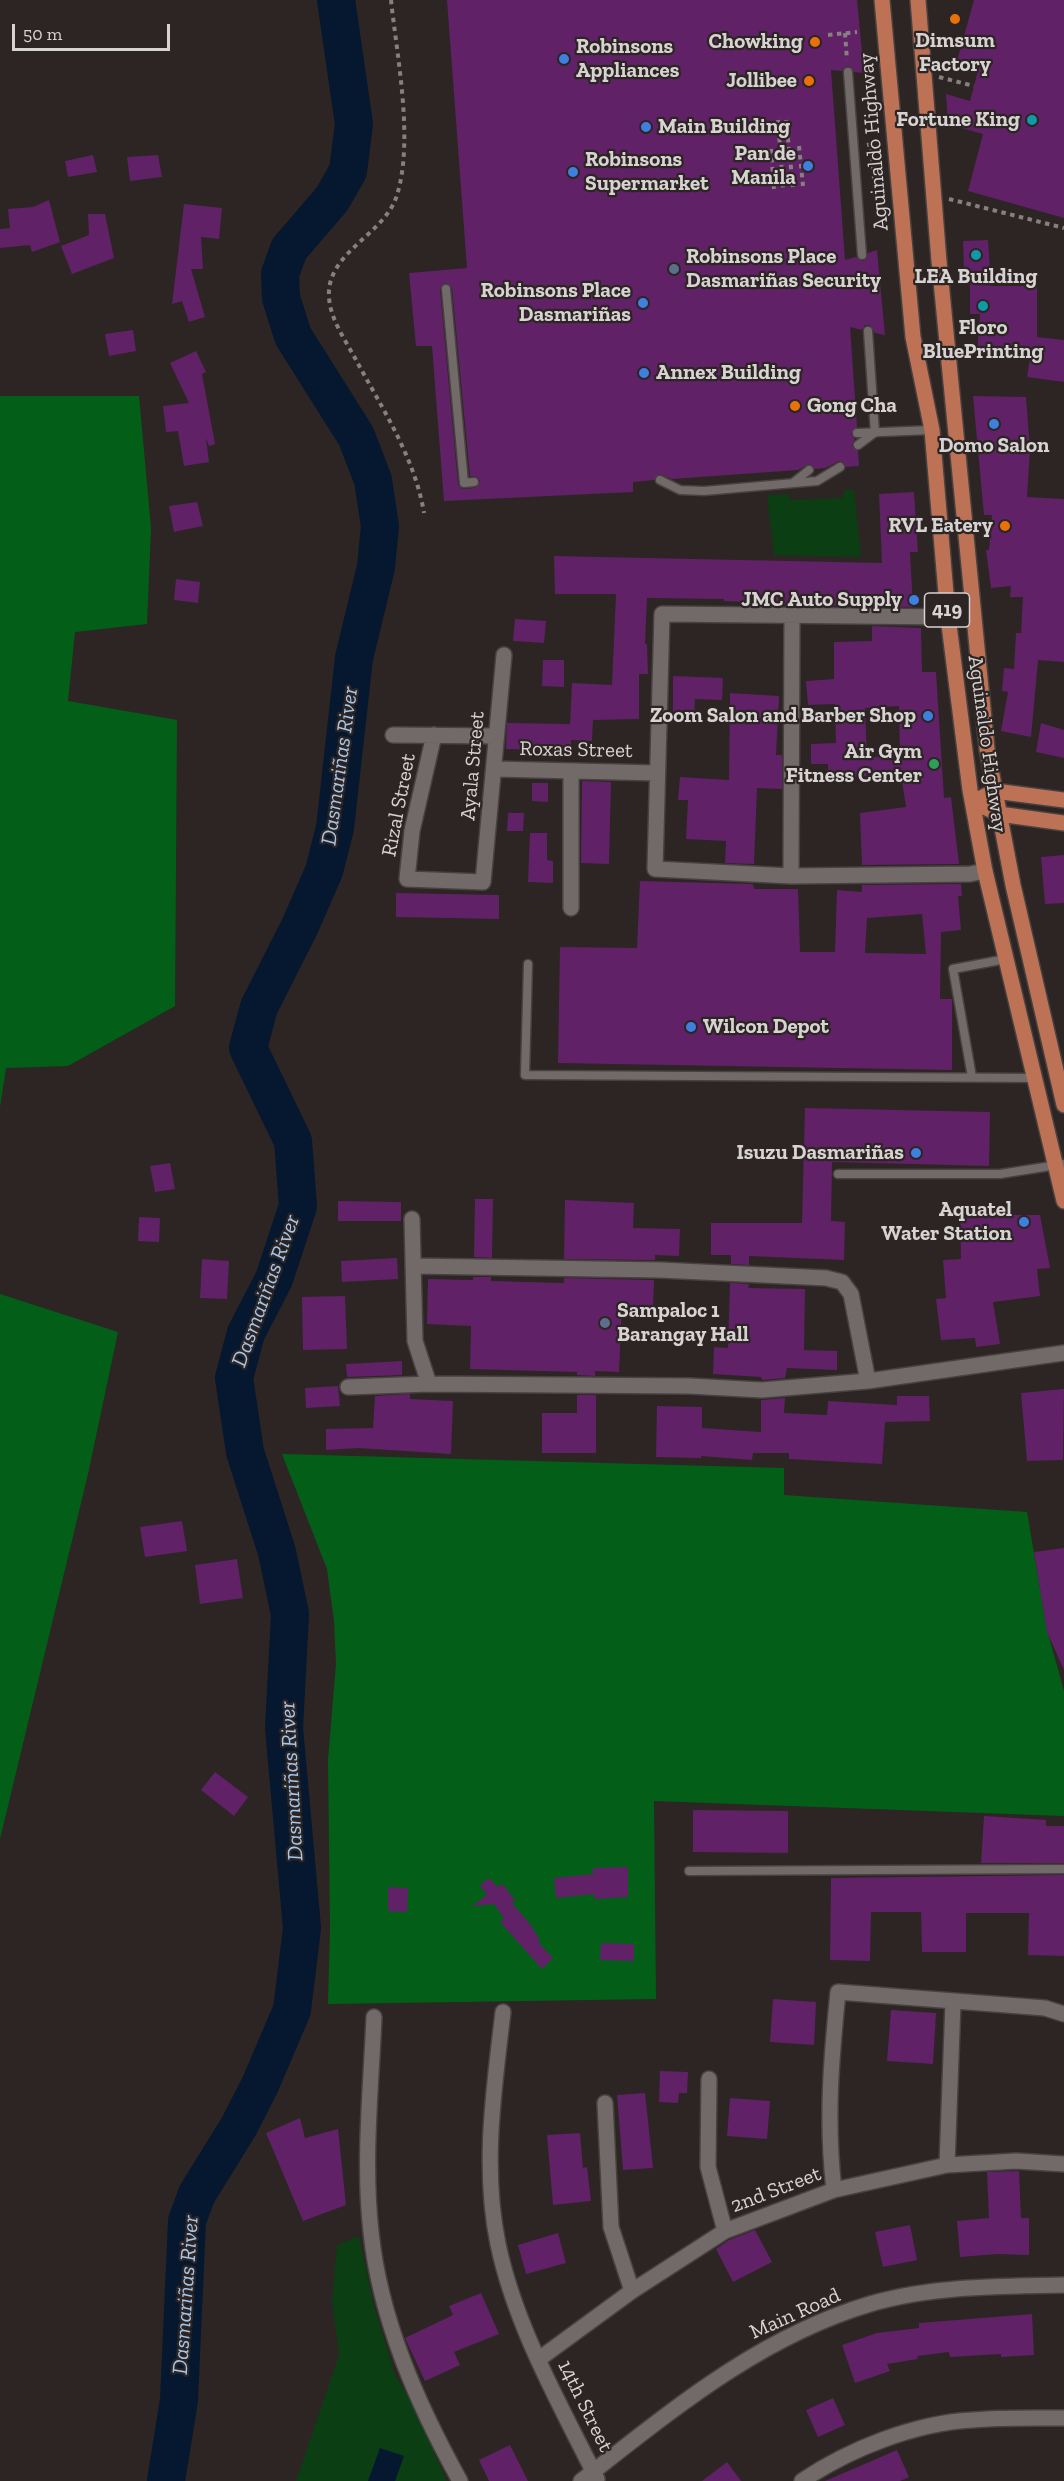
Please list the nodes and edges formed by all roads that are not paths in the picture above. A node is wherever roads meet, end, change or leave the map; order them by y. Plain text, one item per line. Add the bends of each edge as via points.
1 (882, 0) edge
2 (918, 0) edge
3 (848, 70) road end
4 (862, 255) dead end
5 (446, 289) dead end
6 (868, 331) dead end
7 (932, 430) junction
8 (857, 433) dead end
9 (875, 433) junction
10 (957, 444) junction
11 (858, 445) dead end
12 (840, 467) dead end
13 (809, 470) dead end
14 (660, 480) dead end
15 (474, 482) dead end
16 (794, 482) junction
17 (792, 617) junction
18 (948, 617) junction
19 (504, 655) dead end
20 (393, 735) dead end
21 (434, 735) junction
22 (496, 736) junction
23 (494, 769) junction
24 (571, 771) junction
25 (657, 773) junction
26 (995, 791) junction
27 (1064, 800) edge
28 (973, 802) junction
29 (999, 814) junction
30 (1064, 823) edge
31 (985, 871) junction
32 (791, 876) junction
33 (483, 882) joint
34 (571, 908) dead end
35 (1006, 959) junction
36 (528, 964) dead end
37 (972, 1077) junction
38 (1035, 1078) junction
39 (1064, 1105) edge
40 (1060, 1164) edge
41 (838, 1174) dead end
42 (1064, 1201) edge
43 (412, 1219) dead end
44 (413, 1266) junction
45 (1064, 1353) edge
46 (868, 1380) junction
47 (429, 1384) junction
48 (348, 1387) dead end
49 (1064, 1869) edge
50 (689, 1871) dead end
51 (952, 2002) junction
52 (503, 2012) dead end
53 (1064, 2014) edge
54 (374, 2017) dead end
55 (709, 2079) dead end
56 (605, 2103) dead end
57 (1064, 2164) edge
58 (947, 2165) junction
59 (834, 2190) junction
60 (725, 2232) junction
61 (1064, 2285) edge
62 (632, 2291) junction
63 (539, 2359) junction
64 (1064, 2418) edge
65 (591, 2478) edge
66 (460, 2481) edge
67 (802, 2481) edge

1 - 7 main road, Aguinaldo Highway / 419 via 913,337
2 - 10 main road, Aguinaldo Highway / 419
3 - 4 lane
5 - 15 lane via 464,483
6 - 9 lane
7 - 9 lane
7 - 10 main road
7 - 18 main road, Aguinaldo Highway / 419
8 - 9 lane
9 - 11 lane
10 - 26 main road, Aguinaldo Highway / 419 via 987,749
12 - 16 lane via 818,481
13 - 16 lane
14 - 16 lane via 680,489 704,491
17 - 18 street
17 - 25 street via 662,614
17 - 32 street
18 - 28 main road, Aguinaldo Highway / 419
19 - 22 street, Ayala Street
20 - 21 street
21 - 22 street
21 - 33 street, Rizal Street via 412,831 407,879
22 - 23 street, Ayala Street
23 - 24 street, Roxas Street
23 - 33 street, Ayala Street
24 - 25 street, Roxas Street
24 - 34 street
25 - 32 street via 655,869
26 - 27 main road
26 - 28 main road
26 - 29 main road, Aguinaldo Highway / 419
28 - 29 main road
28 - 31 main road, Aguinaldo Highway / 419
29 - 30 main road
29 - 39 main road, Aguinaldo Highway / 419
31 - 32 street
31 - 35 main road, Aguinaldo Highway / 419
35 - 37 lane via 952,969
35 - 38 main road, Aguinaldo Highway / 419
36 - 37 lane via 525,1075
37 - 38 lane
38 - 40 main road, Aguinaldo Highway / 419
40 - 41 lane via 1000,1174
40 - 42 main road, Aguinaldo Highway / 419
43 - 44 street
44 - 46 street via 660,1270 842,1282 851,1294
44 - 47 street via 415,1341
45 - 46 street
46 - 47 street via 762,1390
47 - 48 street
49 - 50 lane
51 - 53 street via 1045,2008
51 - 58 street
51 - 59 street via 838,1992 828,2139
52 - 63 street, 14th Street via 490,2120 493,2200 508,2283
54 - 66 street via 368,2191 376,2268 384,2303 418,2397
55 - 60 street via 708,2167
56 - 62 street via 611,2227
57 - 58 street, 2nd Street
58 - 59 street, 2nd Street
59 - 60 street, 2nd Street
60 - 62 street, 2nd Street
61 - 65 street, Main Road via 917,2294 870,2304 818,2323 735,2366
62 - 63 street, 2nd Street
63 - 65 street, 14th Street
64 - 67 street via 970,2420 896,2434 823,2467

